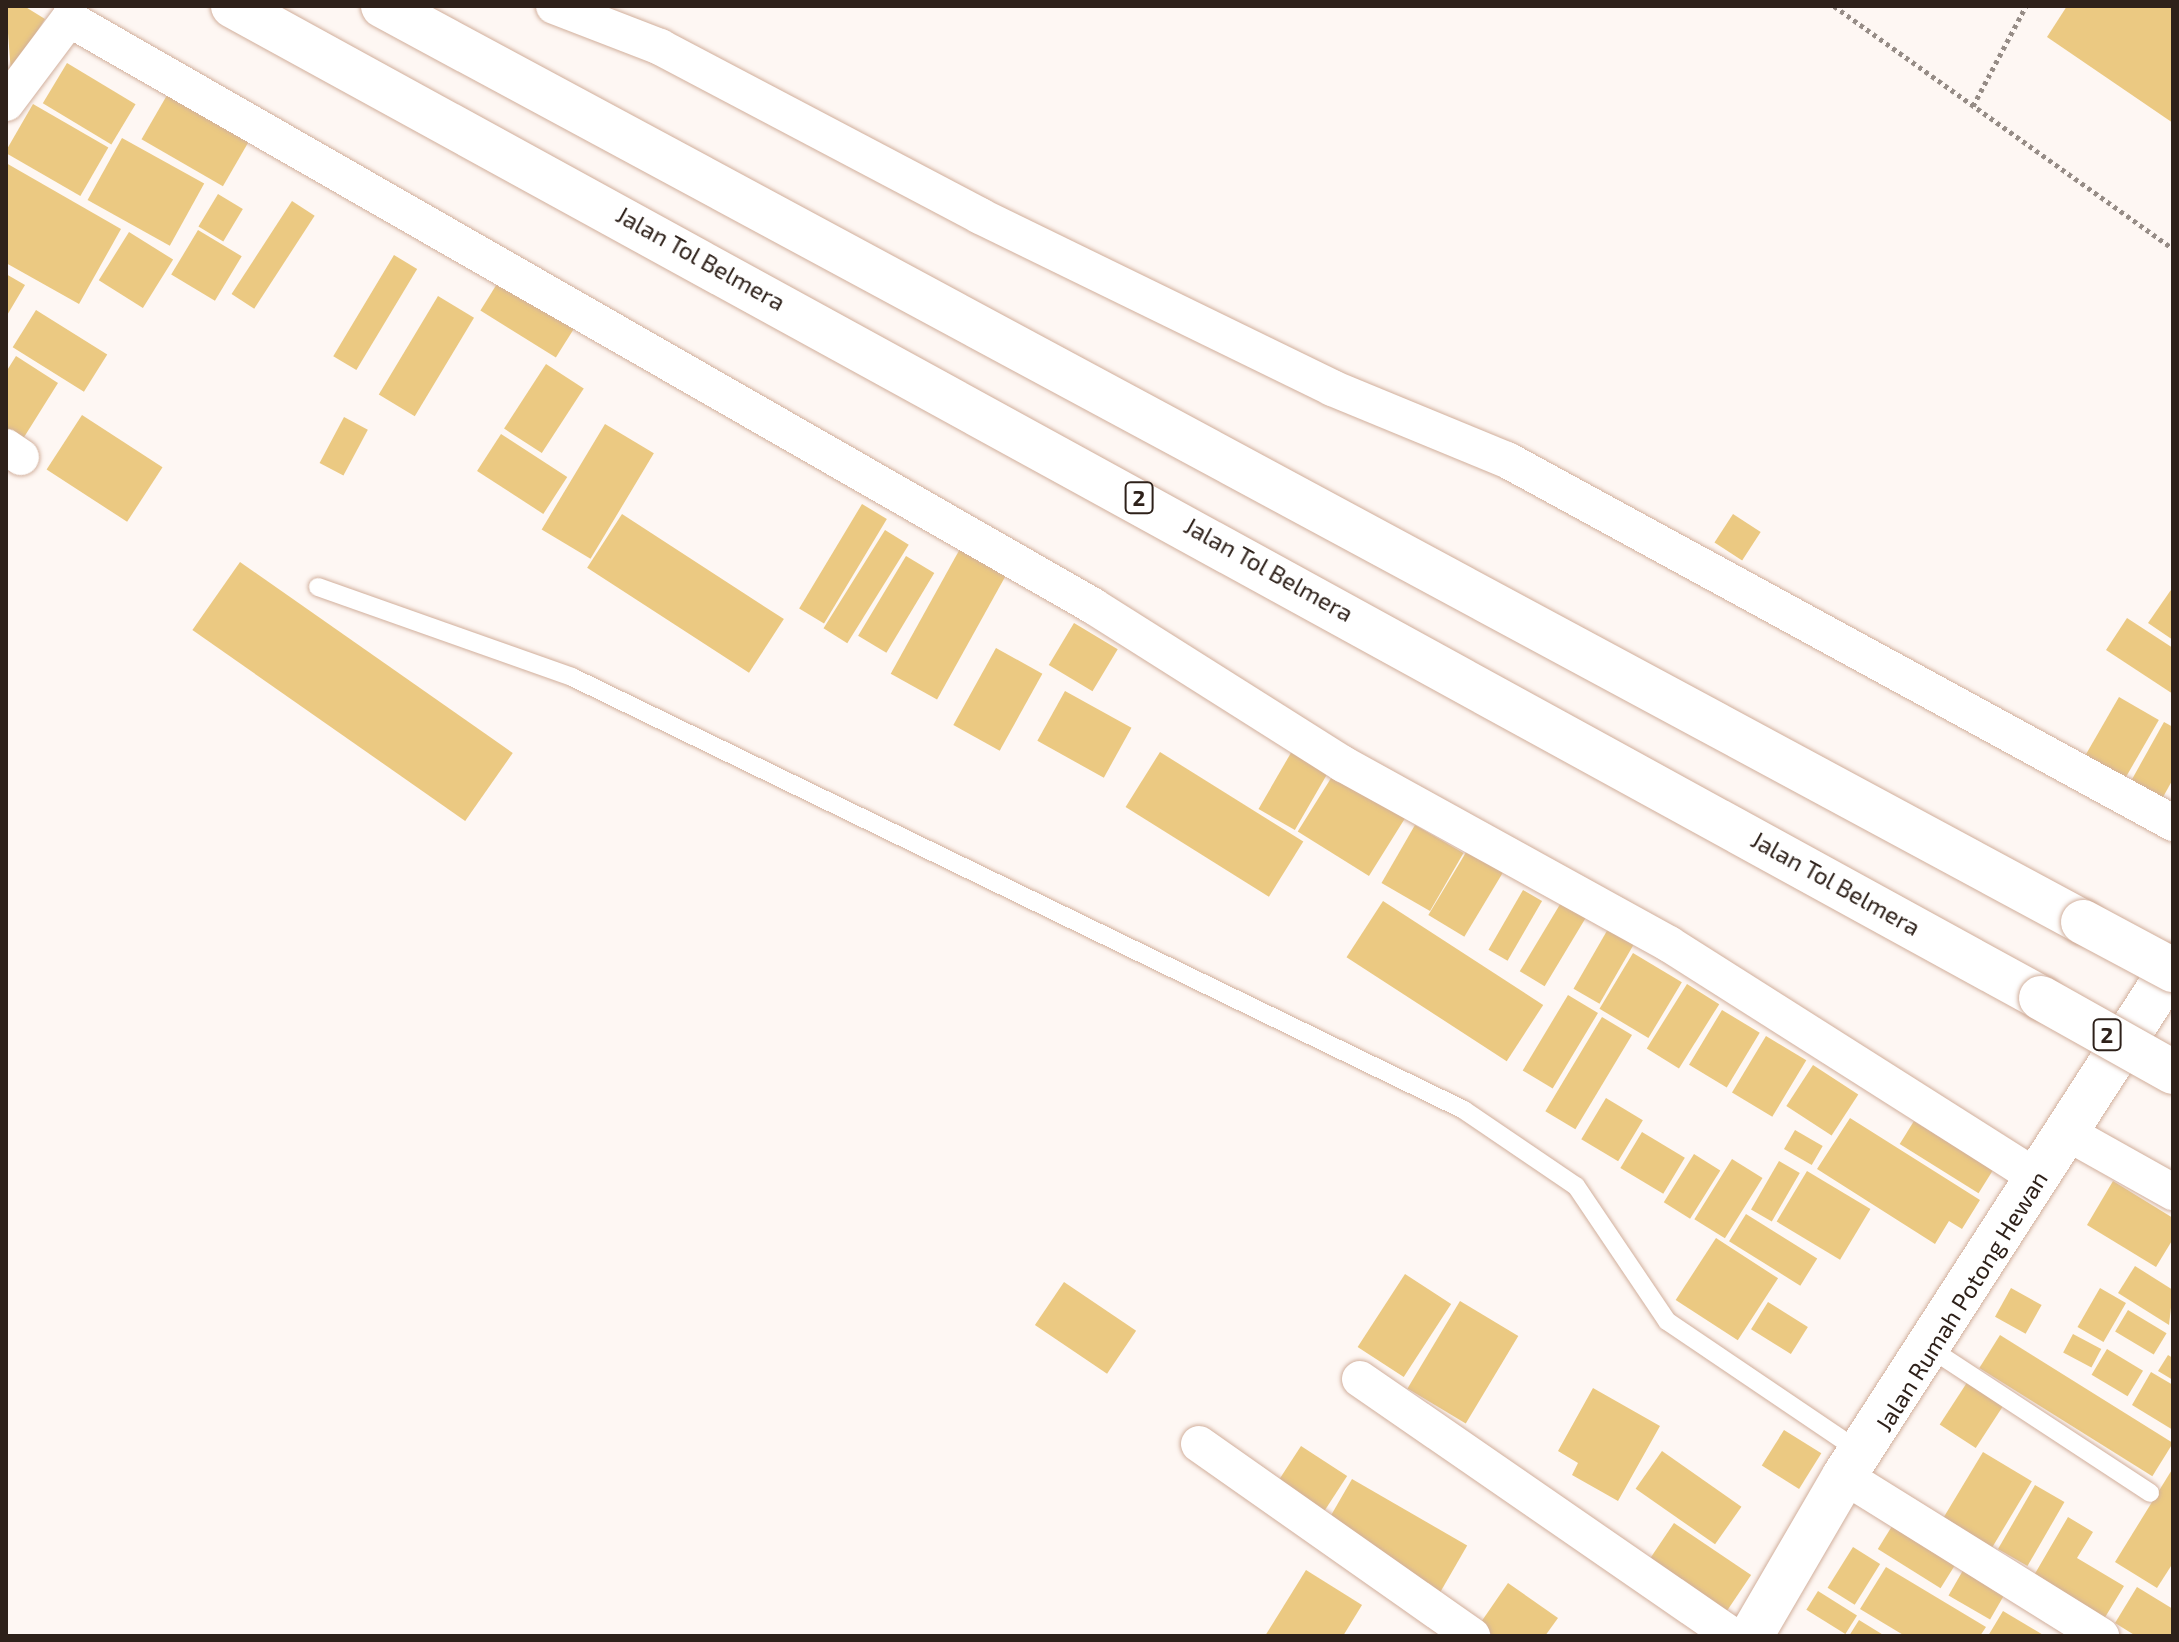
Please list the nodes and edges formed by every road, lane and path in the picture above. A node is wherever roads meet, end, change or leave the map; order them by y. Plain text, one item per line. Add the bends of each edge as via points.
1 (233, 6) edge
2 (383, 6) edge
3 (554, 6) edge
4 (1834, 6) edge
5 (2026, 6) edge
6 (58, 12) edge
7 (6, 103) edge
8 (1973, 106) junction
9 (2173, 249) edge
10 (318, 587) dead end
11 (2173, 823) edge
12 (2173, 968) edge
13 (2173, 1072) edge
14 (2066, 1132) junction
15 (2038, 1178) junction
16 (2173, 1192) edge
17 (1931, 1349) junction
18 (1360, 1379) dead end
19 (1199, 1444) dead end
20 (1854, 1466) junction
21 (2150, 1493) dead end
22 (1472, 1636) edge
23 (1732, 1636) edge
24 (1751, 1636) edge
25 (2101, 1636) edge

1 - 13 main road, Jalan Tol Belmera / 2, bridge
2 - 12 main road, bridge
3 - 11 street via 660,47 980,216 1332,388 1507,460
4 - 8 path
5 - 8 path
6 - 7 street
6 - 15 street via 1093,606 1343,764 1669,944
8 - 9 path
10 - 20 lane via 572,677 1464,1110 1576,1186 1667,1321
12 - 14 main road, Jalan Rumah Potong Hewan
14 - 15 main road, Jalan Rumah Potong Hewan
14 - 16 street
15 - 17 main road, Jalan Rumah Potong Hewan
17 - 20 main road, Jalan Rumah Potong Hewan
17 - 21 lane
18 - 23 street
19 - 22 street
20 - 24 main road, Jalan Rumah Potong Hewan
20 - 25 street

